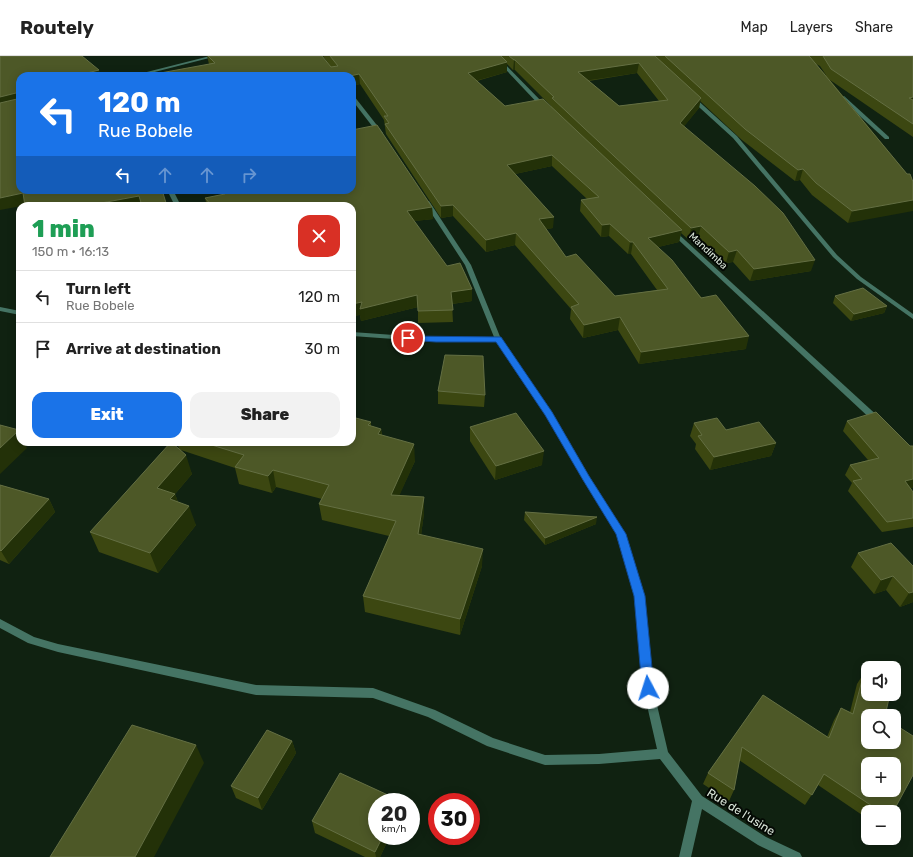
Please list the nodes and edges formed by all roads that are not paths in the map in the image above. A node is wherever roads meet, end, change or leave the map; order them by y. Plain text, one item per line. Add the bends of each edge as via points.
1 (214, 56) edge
2 (495, 56) edge
3 (149, 72) edge
4 (837, 93) edge
5 (688, 94) edge
6 (356, 102) edge
7 (547, 110) edge
8 (887, 138) dead end
9 (384, 139) edge
10 (420, 192) edge
11 (669, 228) edge
12 (0, 309) edge
13 (16, 312) edge
14 (913, 317) edge
15 (356, 334) edge
16 (498, 339) junction
17 (884, 427) edge
18 (0, 623) edge
19 (663, 754) junction
20 (698, 800) junction
21 (685, 857) edge
22 (796, 857) edge

1 - 3 street
2 - 7 street
4 - 8 street
5 - 14 street via 735,137 835,256 859,278
6 - 9 street
10 - 16 street, Rue de l'usine via 468,265
11 - 17 street, Mandimba
12 - 13 street
15 - 16 street via 436,340
16 - 19 street, Rue de l'usine via 549,414 621,534 640,596 648,688
18 - 19 street via 31,640 58,648 256,690 372,693 431,713 491,742 545,760
19 - 20 street, Rue de l'usine
20 - 21 street
20 - 22 street, Rue de l'usine via 762,841

